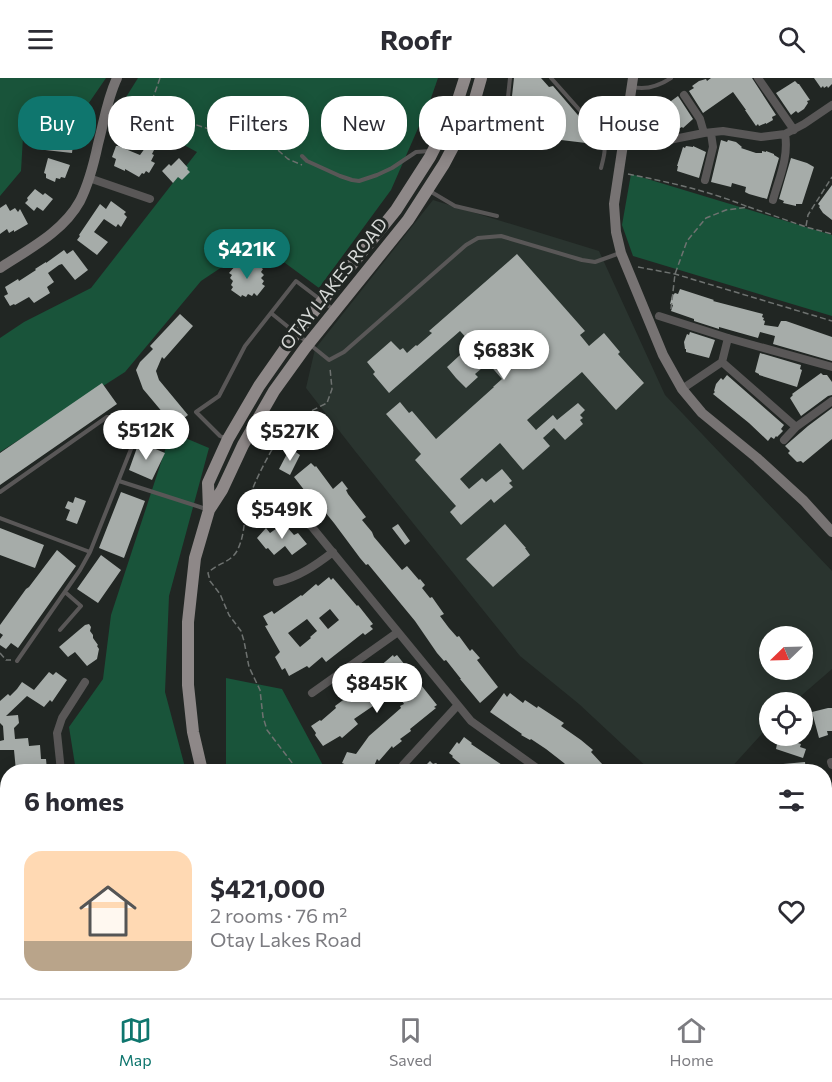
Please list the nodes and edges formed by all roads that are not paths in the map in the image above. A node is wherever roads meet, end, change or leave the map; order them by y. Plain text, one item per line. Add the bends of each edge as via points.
1 (117, 78) edge
2 (465, 78) edge
3 (481, 78) edge
4 (510, 78) edge
5 (551, 78) edge
6 (671, 78) edge
7 (758, 78) edge
8 (633, 82) edge
9 (684, 95) dead end
10 (459, 96) edge
11 (508, 96) edge
12 (832, 105) edge
13 (794, 130) junction
14 (707, 133) junction
15 (785, 134) junction
16 (680, 138) edge
17 (434, 150) joint
18 (622, 150) edge
19 (302, 156) dead end
20 (601, 168) dead end
21 (89, 178) junction
22 (705, 180) dead end
23 (428, 189) junction
24 (150, 199) dead end
25 (773, 200) dead end
26 (497, 216) dead end
27 (621, 253) junction
28 (0, 268) edge
29 (322, 302) junction
30 (335, 311) junction
31 (272, 313) junction
32 (659, 316) dead end
33 (296, 333) junction
34 (728, 338) junction
35 (308, 344) junction
36 (722, 362) junction
37 (832, 368) edge
38 (682, 389) junction
39 (832, 401) edge
40 (796, 428) junction
41 (228, 439) junction
42 (784, 440) dead end
43 (118, 481) junction
44 (0, 492) edge
45 (280, 501) dead end
46 (209, 510) junction
47 (0, 518) edge
48 (832, 532) edge
49 (90, 552) junction
50 (333, 552) junction
51 (277, 582) dead end
52 (65, 592) junction
53 (60, 630) dead end
54 (398, 632) junction
55 (17, 662) road end
56 (85, 682) dead end
57 (312, 693) dead end
58 (457, 706) junction
59 (60, 764) edge
60 (200, 764) edge
61 (404, 764) edge
62 (531, 764) edge

1 - 21 street
2 - 10 main road, OTAY LAKES ROAD
3 - 23 main road, OTAY LAKES ROAD via 471,113
4 - 11 lane
5 - 20 lane via 600,133 605,144
6 - 8 lane via 646,88
7 - 13 street
9 - 14 street
12 - 13 street
13 - 15 street
14 - 15 street via 723,131 760,137
14 - 16 street
14 - 22 street via 713,147
15 - 25 street via 787,146
17 - 19 lane via 416,152 392,168 359,181 340,176
17 - 29 main road, OTAY LAKES ROAD via 396,210
18 - 27 street via 614,204
21 - 24 street
21 - 28 street via 80,201 66,220 44,240
23 - 26 lane via 456,206
23 - 30 main road, OTAY LAKES ROAD
27 - 35 lane via 595,262 501,236 478,238 344,352 329,360
27 - 38 street via 663,355
29 - 30 lane
29 - 31 lane via 296,281
29 - 33 main road, OTAY LAKES ROAD
30 - 35 main road, OTAY LAKES ROAD
31 - 33 lane
31 - 41 lane via 245,346 219,396 196,412
32 - 34 street
33 - 35 lane
33 - 41 main road, OTAY LAKES ROAD
34 - 36 street
34 - 37 street
35 - 46 main road, OTAY LAKES ROAD via 274,391
36 - 38 street
36 - 40 street
38 - 48 street via 702,412 804,501
39 - 40 street
40 - 42 street
41 - 46 main road, OTAY LAKES ROAD via 208,483
43 - 44 lane via 133,438 122,420 107,417
43 - 46 lane
43 - 49 lane
45 - 50 street via 312,527
46 - 60 main road, OTAY LAKES ROAD via 195,558 188,622 188,685
47 - 49 lane
49 - 52 lane
50 - 51 street via 290,579
50 - 54 street
52 - 53 lane via 81,606
52 - 55 lane
54 - 57 street
54 - 58 street
56 - 59 street via 57,733
58 - 61 street
58 - 62 street via 471,721

